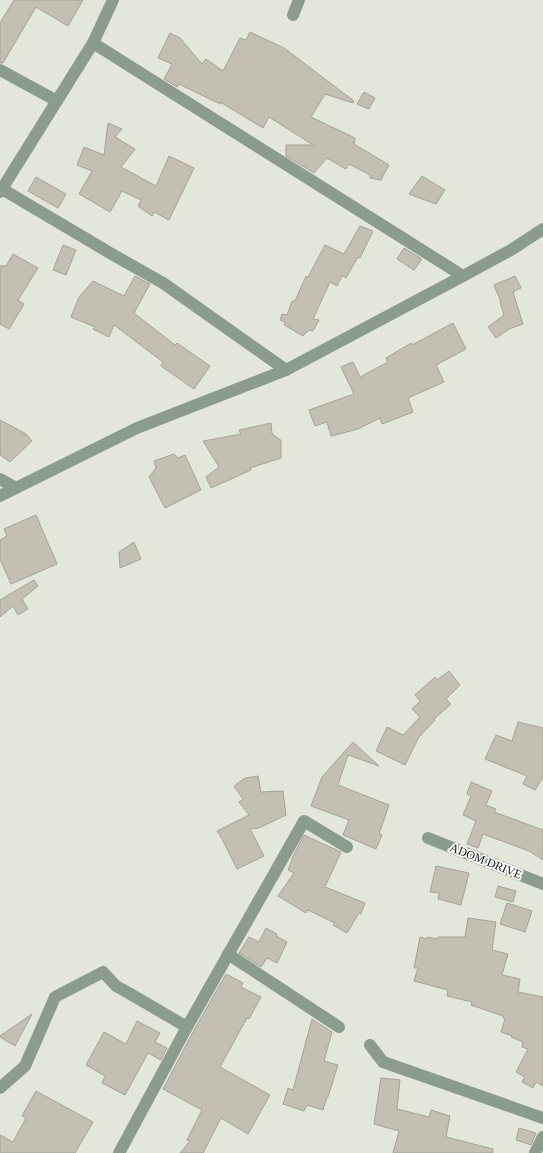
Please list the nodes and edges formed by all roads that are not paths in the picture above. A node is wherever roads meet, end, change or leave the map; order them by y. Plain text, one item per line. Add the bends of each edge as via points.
1 (113, 0) edge
2 (299, 0) edge
3 (293, 15) dead end
4 (93, 43) junction
5 (0, 70) edge
6 (57, 101) junction
7 (1, 190) edge
8 (543, 229) edge
9 (463, 276) junction
10 (286, 370) junction
11 (0, 479) edge
12 (16, 488) junction
13 (0, 496) edge
14 (428, 838) dead end
15 (347, 847) dead end
16 (543, 884) edge
17 (228, 954) junction
18 (187, 1027) junction
19 (339, 1027) dead end
20 (370, 1045) dead end
21 (0, 1088) edge
22 (543, 1118) edge
23 (543, 1136) edge
24 (119, 1153) edge
25 (535, 1153) edge

1 - 4 street
2 - 3 street
4 - 6 street
4 - 9 street
5 - 6 street
6 - 7 street
7 - 10 street via 163,283
8 - 9 street
9 - 10 street
10 - 12 street via 138,428
11 - 12 street
12 - 13 street
14 - 16 street, ADOM DRIVE
15 - 17 street via 304,821
17 - 18 street
17 - 19 street
18 - 21 street via 122,989 103,972 55,998 25,1066
18 - 24 street
20 - 22 street via 382,1062
23 - 25 street

